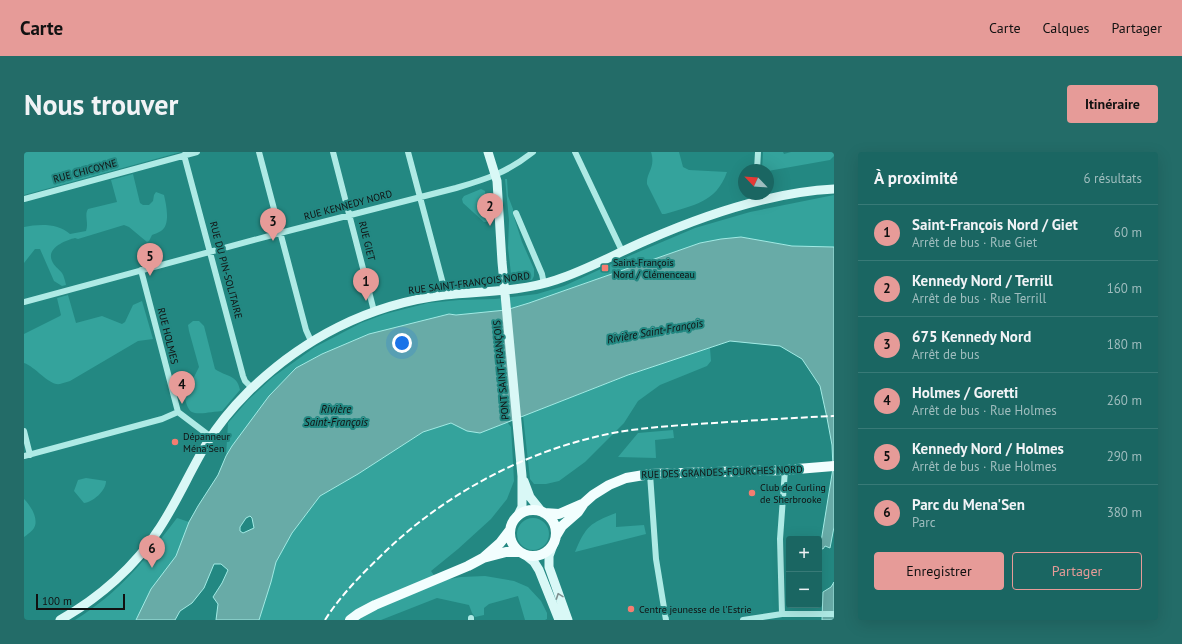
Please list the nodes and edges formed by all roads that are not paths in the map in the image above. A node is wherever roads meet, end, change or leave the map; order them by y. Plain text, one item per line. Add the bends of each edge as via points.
1 (197, 152) edge
2 (259, 152) edge
3 (333, 152) edge
4 (408, 152) edge
5 (488, 152) edge
6 (533, 152) edge
7 (575, 152) edge
8 (758, 152) edge
9 (184, 155) junction
10 (757, 164) edge
11 (496, 175) junction
12 (834, 184) edge
13 (834, 189) edge
14 (819, 190) junction
15 (419, 196) junction
16 (774, 196) edge
17 (24, 199) edge
18 (751, 200) edge
19 (516, 213) dead end
20 (350, 215) junction
21 (280, 233) junction
22 (622, 251) junction
23 (211, 252) junction
24 (141, 270) junction
25 (544, 284) junction
26 (446, 295) junction
27 (24, 302) edge
28 (374, 311) junction
29 (311, 341) junction
30 (252, 388) junction
31 (178, 412) junction
32 (24, 431) edge
33 (211, 437) junction
34 (27, 455) edge
35 (834, 466) edge
36 (785, 470) junction
37 (650, 474) junction
38 (522, 476) junction
39 (584, 503) junction
40 (543, 513) junction
41 (517, 517) junction
42 (510, 530) junction
43 (554, 541) junction
44 (522, 553) junction
45 (483, 558) junction
46 (782, 614) junction
47 (834, 614) edge
48 (753, 619) edge
49 (60, 620) edge
50 (350, 620) edge
51 (559, 620) edge
52 (568, 620) edge
53 (666, 620) edge
54 (743, 620) edge

1 - 9 street, RUE CHICOYNE
2 - 21 street
3 - 20 street, RUE GIET
4 - 15 street
5 - 11 street, PONT SAINT-FRANÇOIS
6 - 11 street, RUE KENNEDY NORD
7 - 22 street
8 - 10 street
9 - 17 street, RUE CHICOYNE
9 - 23 street, RUE DU PIN-SOLITAIRE
11 - 15 street, RUE KENNEDY NORD via 456,188
11 - 38 street, PONT SAINT-FRANÇOIS
12 - 14 street
13 - 14 street, RUE SAINT-FRANÇOIS NORD
14 - 16 street, RUE SAINT-FRANÇOIS NORD
15 - 20 street, RUE KENNEDY NORD
15 - 26 street
18 - 22 street, RUE SAINT-FRANÇOIS NORD
19 - 25 street
20 - 21 street, RUE KENNEDY NORD
20 - 28 street, RUE GIET
21 - 23 street, RUE KENNEDY NORD
21 - 29 street
22 - 25 street, RUE SAINT-FRANÇOIS NORD via 602,262
23 - 24 street, RUE KENNEDY NORD
23 - 30 street, RUE DU PIN-SOLITAIRE via 243,376
24 - 27 street, RUE KENNEDY NORD
24 - 31 street, RUE HOLMES
25 - 26 street, RUE SAINT-FRANÇOIS NORD
26 - 28 street, RUE SAINT-FRANÇOIS NORD via 409,301
28 - 29 street, RUE SAINT-FRANÇOIS NORD
29 - 30 street, RUE SAINT-FRANÇOIS NORD
30 - 33 street, RUE SAINT-FRANÇOIS NORD
31 - 33 street
31 - 34 street via 162,419
32 - 34 street
33 - 49 street, RUE SAINT-FRANÇOIS NORD via 165,521 148,546 102,592
35 - 36 main road, RUE DES GRANDES-FOURCHES NORD
36 - 37 main road, RUE DES GRANDES-FOURCHES NORD
36 - 46 street via 780,539
37 - 39 main road, RUE DES GRANDES-FOURCHES NORD via 618,481 600,490
37 - 53 street via 656,558
38 - 40 street via 530,496
38 - 41 street via 522,507
39 - 40 main road, RUE DES GRANDES-FOURCHES NORD via 559,514
39 - 43 main road, RUE DES GRANDES-FOURCHES NORD via 562,526
40 - 41 main road via 532,510
40 - 43 main road via 554,523
41 - 42 main road
42 - 44 main road via 511,540
42 - 45 main road
43 - 44 main road via 550,549 540,555
52 -> 43 street via 549,567 549,556
44 - 45 main road via 506,552
44 - 51 street via 534,562 539,570
45 - 50 main road via 374,605
46 - 47 street
46 - 48 street
48 - 54 street

